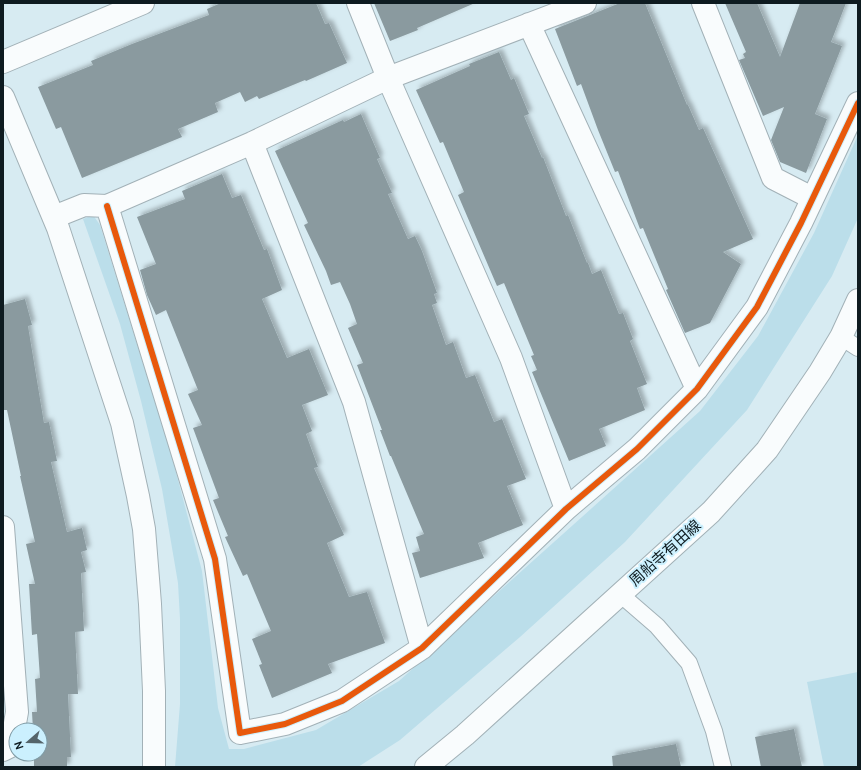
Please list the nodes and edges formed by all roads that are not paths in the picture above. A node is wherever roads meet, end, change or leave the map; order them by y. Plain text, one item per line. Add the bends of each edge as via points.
1 (143, 3) edge
2 (358, 3) edge
3 (585, 3) edge
4 (703, 3) edge
5 (529, 24) junction
6 (3, 62) edge
7 (388, 78) junction
8 (3, 97) edge
9 (858, 103) edge
10 (252, 143) junction
11 (812, 198) junction
12 (107, 206) junction
13 (54, 217) junction
14 (858, 300) edge
15 (849, 343) edge
16 (697, 389) junction
17 (566, 509) junction
18 (3, 527) edge
19 (620, 594) junction
20 (422, 648) junction
21 (3, 750) edge
22 (154, 767) edge
23 (426, 767) edge
24 (723, 767) edge

1 - 6 street
2 - 7 street
3 - 5 street
4 - 11 street via 773,178
5 - 7 street
5 - 16 street
7 - 10 street
7 - 17 street via 511,358
8 - 13 street
9 - 11 street
10 - 12 street
10 - 20 street via 354,402
11 - 16 street via 757,307
12 - 13 street via 84,205
12 - 20 street via 215,559 240,733 285,724 342,701
13 - 22 street via 122,423 138,496 144,529 150,604
14 - 15 street, 周船寺有田線
15 - 19 street, 周船寺有田線 via 820,372 767,450 711,512
16 - 17 street via 637,449
17 - 20 street
18 - 21 street via 17,712 11,746
19 - 23 street, 周船寺有田線 via 465,735
19 - 24 lane via 656,626 688,664 714,731

